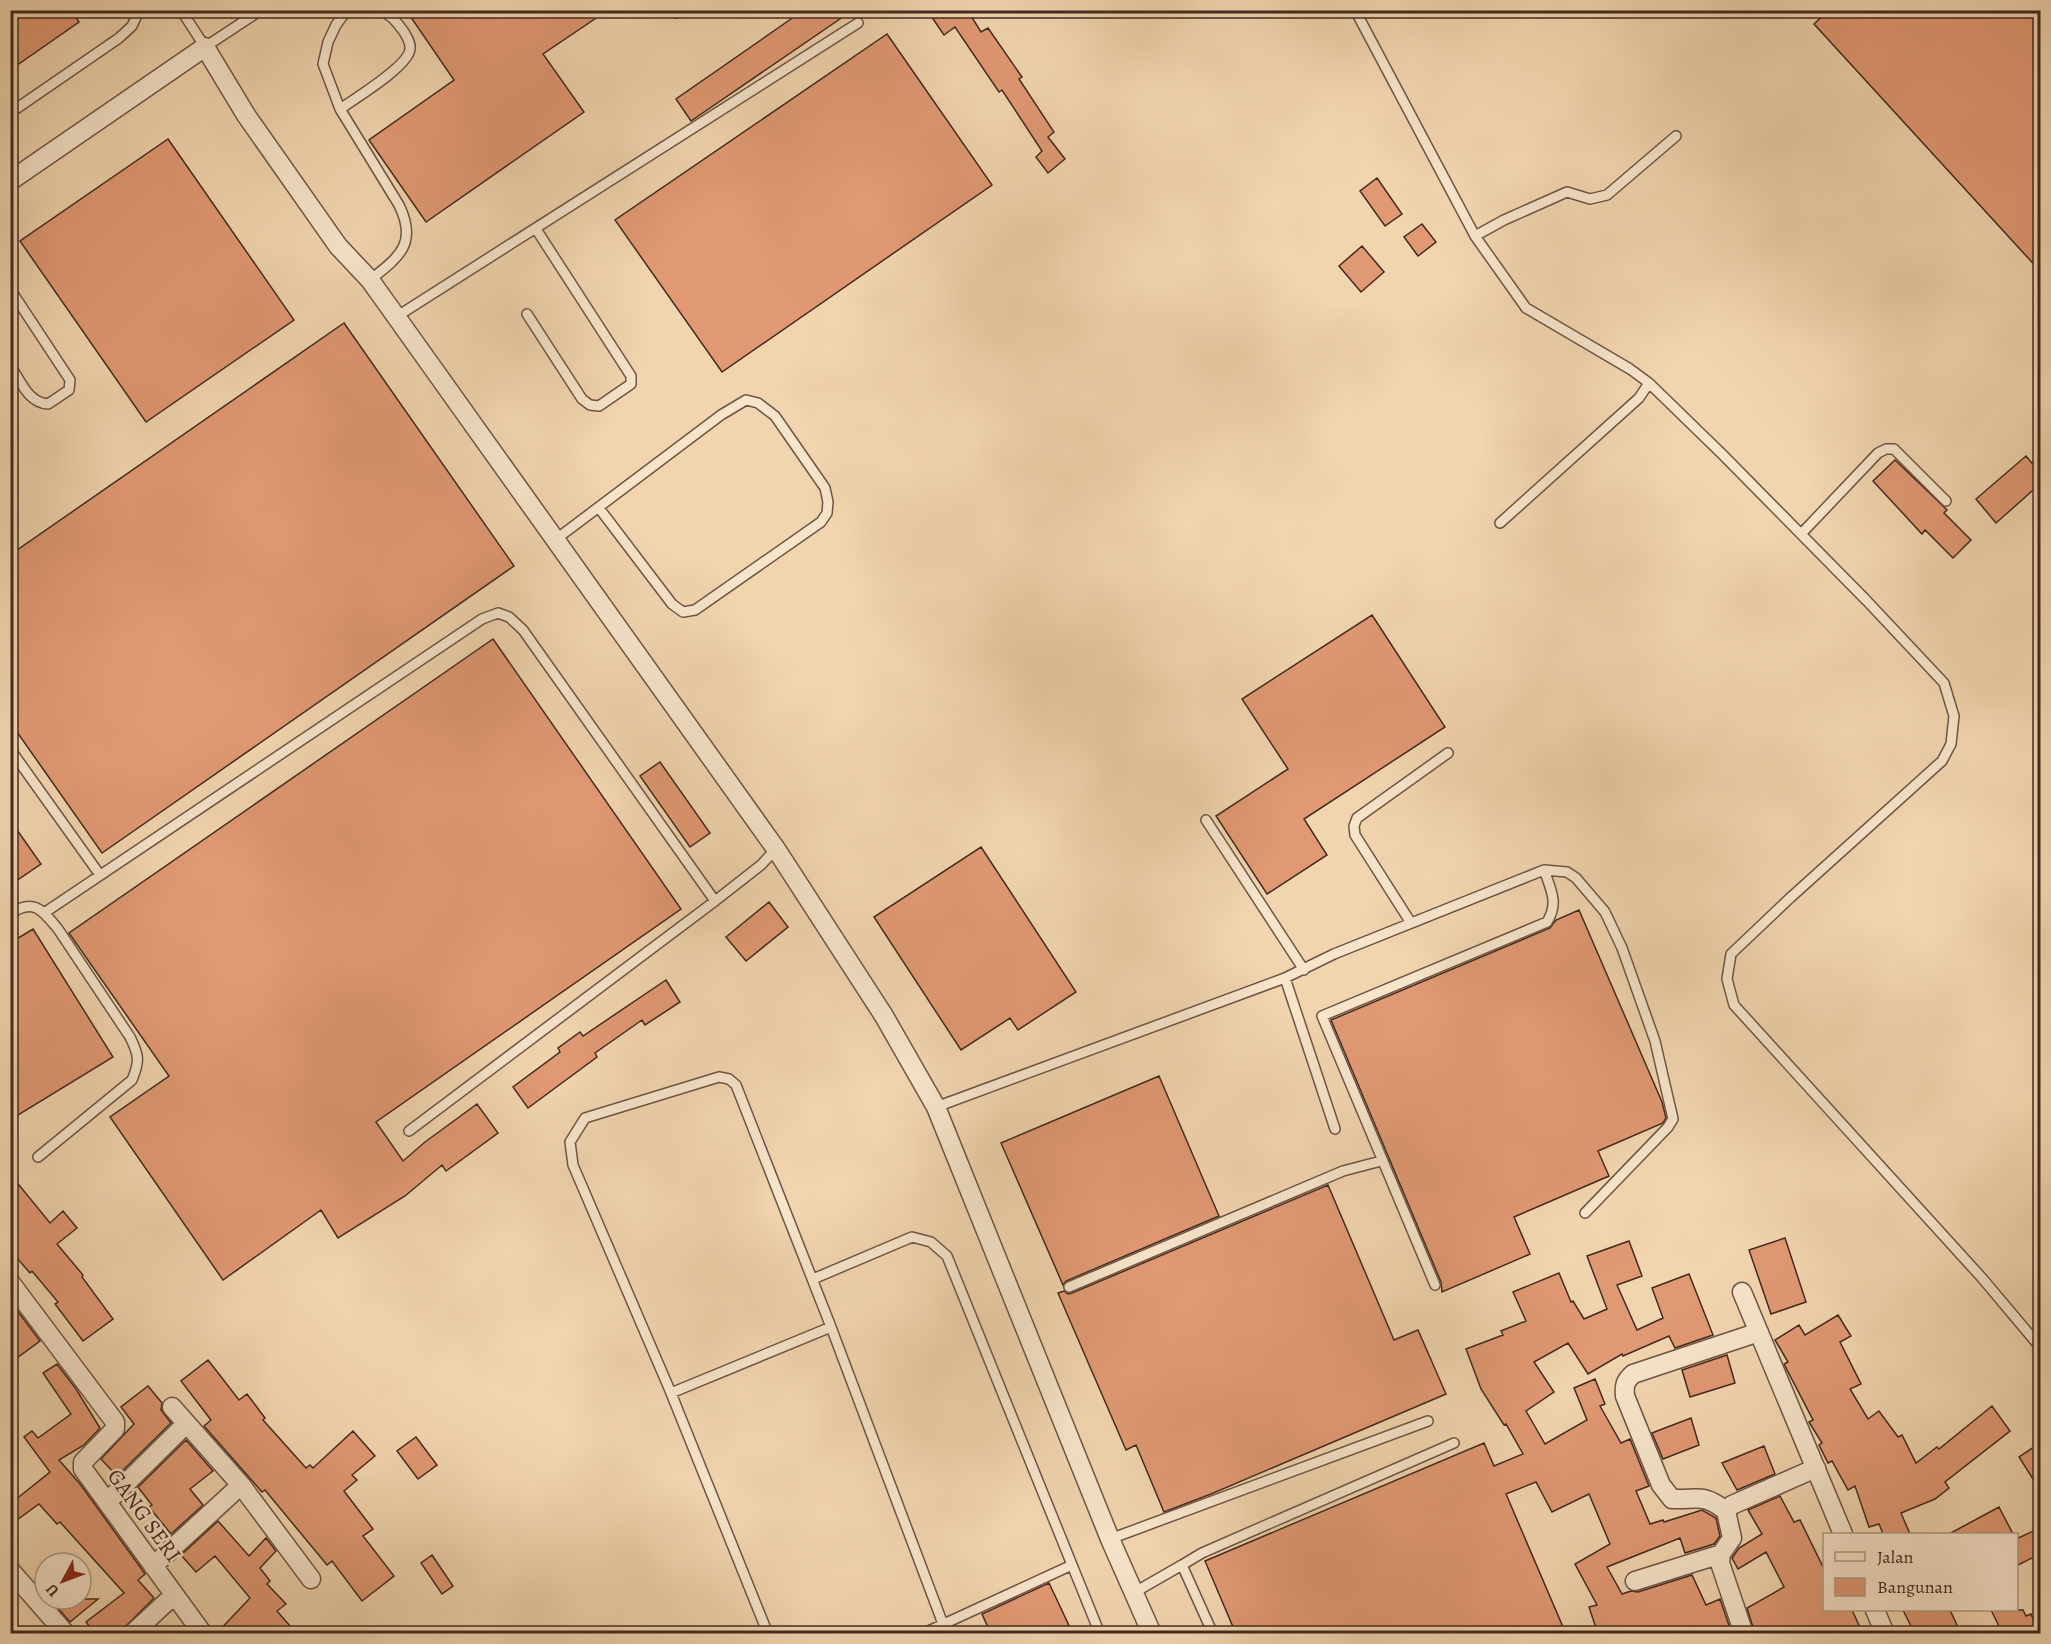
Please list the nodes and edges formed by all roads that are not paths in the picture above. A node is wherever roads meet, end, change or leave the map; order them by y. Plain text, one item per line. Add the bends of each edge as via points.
1 (136, 10) edge
2 (181, 10) edge
3 (261, 10) edge
4 (347, 10) edge
5 (380, 10) edge
6 (1355, 10) edge
7 (858, 23) dead end
8 (205, 47) junction
9 (340, 109) junction
10 (10, 113) edge
11 (1676, 136) dead end
12 (10, 181) edge
13 (536, 229) junction
14 (1475, 236) junction
15 (370, 280) junction
16 (10, 289) edge
17 (527, 314) dead end
18 (396, 317) junction
19 (10, 365) edge
20 (1649, 383) junction
21 (1946, 501) dead end
22 (598, 508) junction
23 (1500, 523) dead end
24 (1801, 534) junction
25 (555, 540) junction
26 (10, 749) edge
27 (1448, 753) dead end
28 (1206, 820) dead end
29 (776, 849) junction
30 (1544, 870) junction
31 (100, 875) junction
32 (715, 901) junction
33 (44, 913) junction
34 (10, 914) edge
35 (1412, 923) junction
36 (1304, 970) junction
37 (1285, 978) junction
38 (936, 1107) junction
39 (1335, 1129) dead end
40 (409, 1131) dead end
41 (38, 1156) dead end
42 (1382, 1161) junction
43 (1586, 1213) dead end
44 (813, 1279) junction
45 (10, 1281) edge
46 (1435, 1285) dead end
47 (1069, 1287) dead end
48 (1742, 1292) dead end
49 (831, 1327) junction
50 (1759, 1332) junction
51 (2040, 1347) edge
52 (671, 1393) junction
53 (172, 1407) dead end
54 (1428, 1421) dead end
55 (186, 1424) junction
56 (1454, 1443) dead end
57 (1816, 1468) junction
58 (241, 1485) junction
59 (107, 1502) junction
60 (1726, 1511) junction
61 (1843, 1533) edge
62 (1110, 1539) junction
63 (1721, 1554) junction
64 (1072, 1565) junction
65 (1182, 1565) junction
66 (153, 1566) junction
67 (10, 1570) edge
68 (311, 1579) dead end
69 (1635, 1581) dead end
70 (1135, 1592) junction
71 (174, 1595) junction
72 (1875, 1611) edge
73 (943, 1624) junction
74 (66, 1634) edge
75 (132, 1634) edge
76 (203, 1634) edge
77 (768, 1634) edge
78 (922, 1634) edge
79 (1100, 1634) edge
80 (1152, 1634) edge
81 (1213, 1634) edge
82 (1744, 1634) edge
83 (1885, 1634) edge

1 - 10 lane via 132,26 119,39
2 - 8 lane
3 - 8 lane
4 - 9 lane via 328,42 323,64
5 - 9 lane via 392,17 404,33 409,55 380,82
6 - 14 lane
7 - 13 lane
8 - 12 street
8 - 15 street via 246,115 332,238
9 - 15 lane via 399,205 408,232 397,258
11 - 14 lane via 1607,195 1590,198 1567,192
13 - 17 lane via 631,376 631,384 599,406 590,405 582,399
13 - 18 lane
14 - 20 lane via 1526,308
15 - 18 street
16 - 19 lane via 70,380 69,390 48,404 39,403 28,394
18 - 25 street
20 - 23 lane via 1639,398
20 - 24 lane
21 - 24 lane via 1894,449 1886,449
22 - 22 lane via 746,400 758,403 775,416 825,488 828,502 820,522 695,610 683,612 672,604
22 - 25 lane
24 - 51 lane via 1944,683 1954,716 1951,744 1942,761 1731,954 1726,979 1734,1005
25 - 29 street
26 - 31 lane
27 - 35 lane via 1357,818 1354,826
28 - 36 lane
29 - 32 lane
29 - 38 street via 884,1016
30 - 35 lane
30 - 42 lane via 1554,897 1554,909 1547,922 1323,1014
30 - 43 lane via 1567,872 1576,878 1605,912 1655,1041 1673,1119
31 - 32 lane via 472,626 498,613 523,630
31 - 33 lane
32 - 40 lane
33 - 34 lane via 33,906 20,907
33 - 41 lane via 130,1037 138,1052 138,1067 132,1080
35 - 36 lane
36 - 37 lane
37 - 38 lane
37 - 39 lane
38 - 62 street
42 - 46 lane
42 - 47 lane via 1343,1171
44 - 49 lane
44 - 52 lane via 736,1085 729,1079 718,1077 585,1118 570,1142 573,1165
44 - 64 lane via 912,1237 931,1242 947,1256
45 - 59 street, GANG SERI via 115,1422 116,1429 83,1462 83,1469
48 - 50 street
49 - 52 lane
49 - 73 lane
50 - 57 street
50 - 60 street via 1633,1374 1624,1387 1667,1496 1711,1500
52 - 77 lane
53 - 55 street
54 - 62 lane
55 - 58 street
55 - 59 street
56 - 65 lane
57 - 60 street
57 - 61 street
58 - 66 street
58 - 68 street
59 - 66 street, GANG SERI
60 - 63 street via 1732,1538
62 - 70 street
63 - 69 street
63 - 82 street via 1720,1563
64 - 73 lane
64 - 79 lane
65 - 70 lane
65 - 81 lane
66 - 71 street, GANG SERI
67 - 74 street
70 - 80 street
71 - 75 street
71 - 76 street, GANG SERI
72 - 83 street
73 - 78 lane

